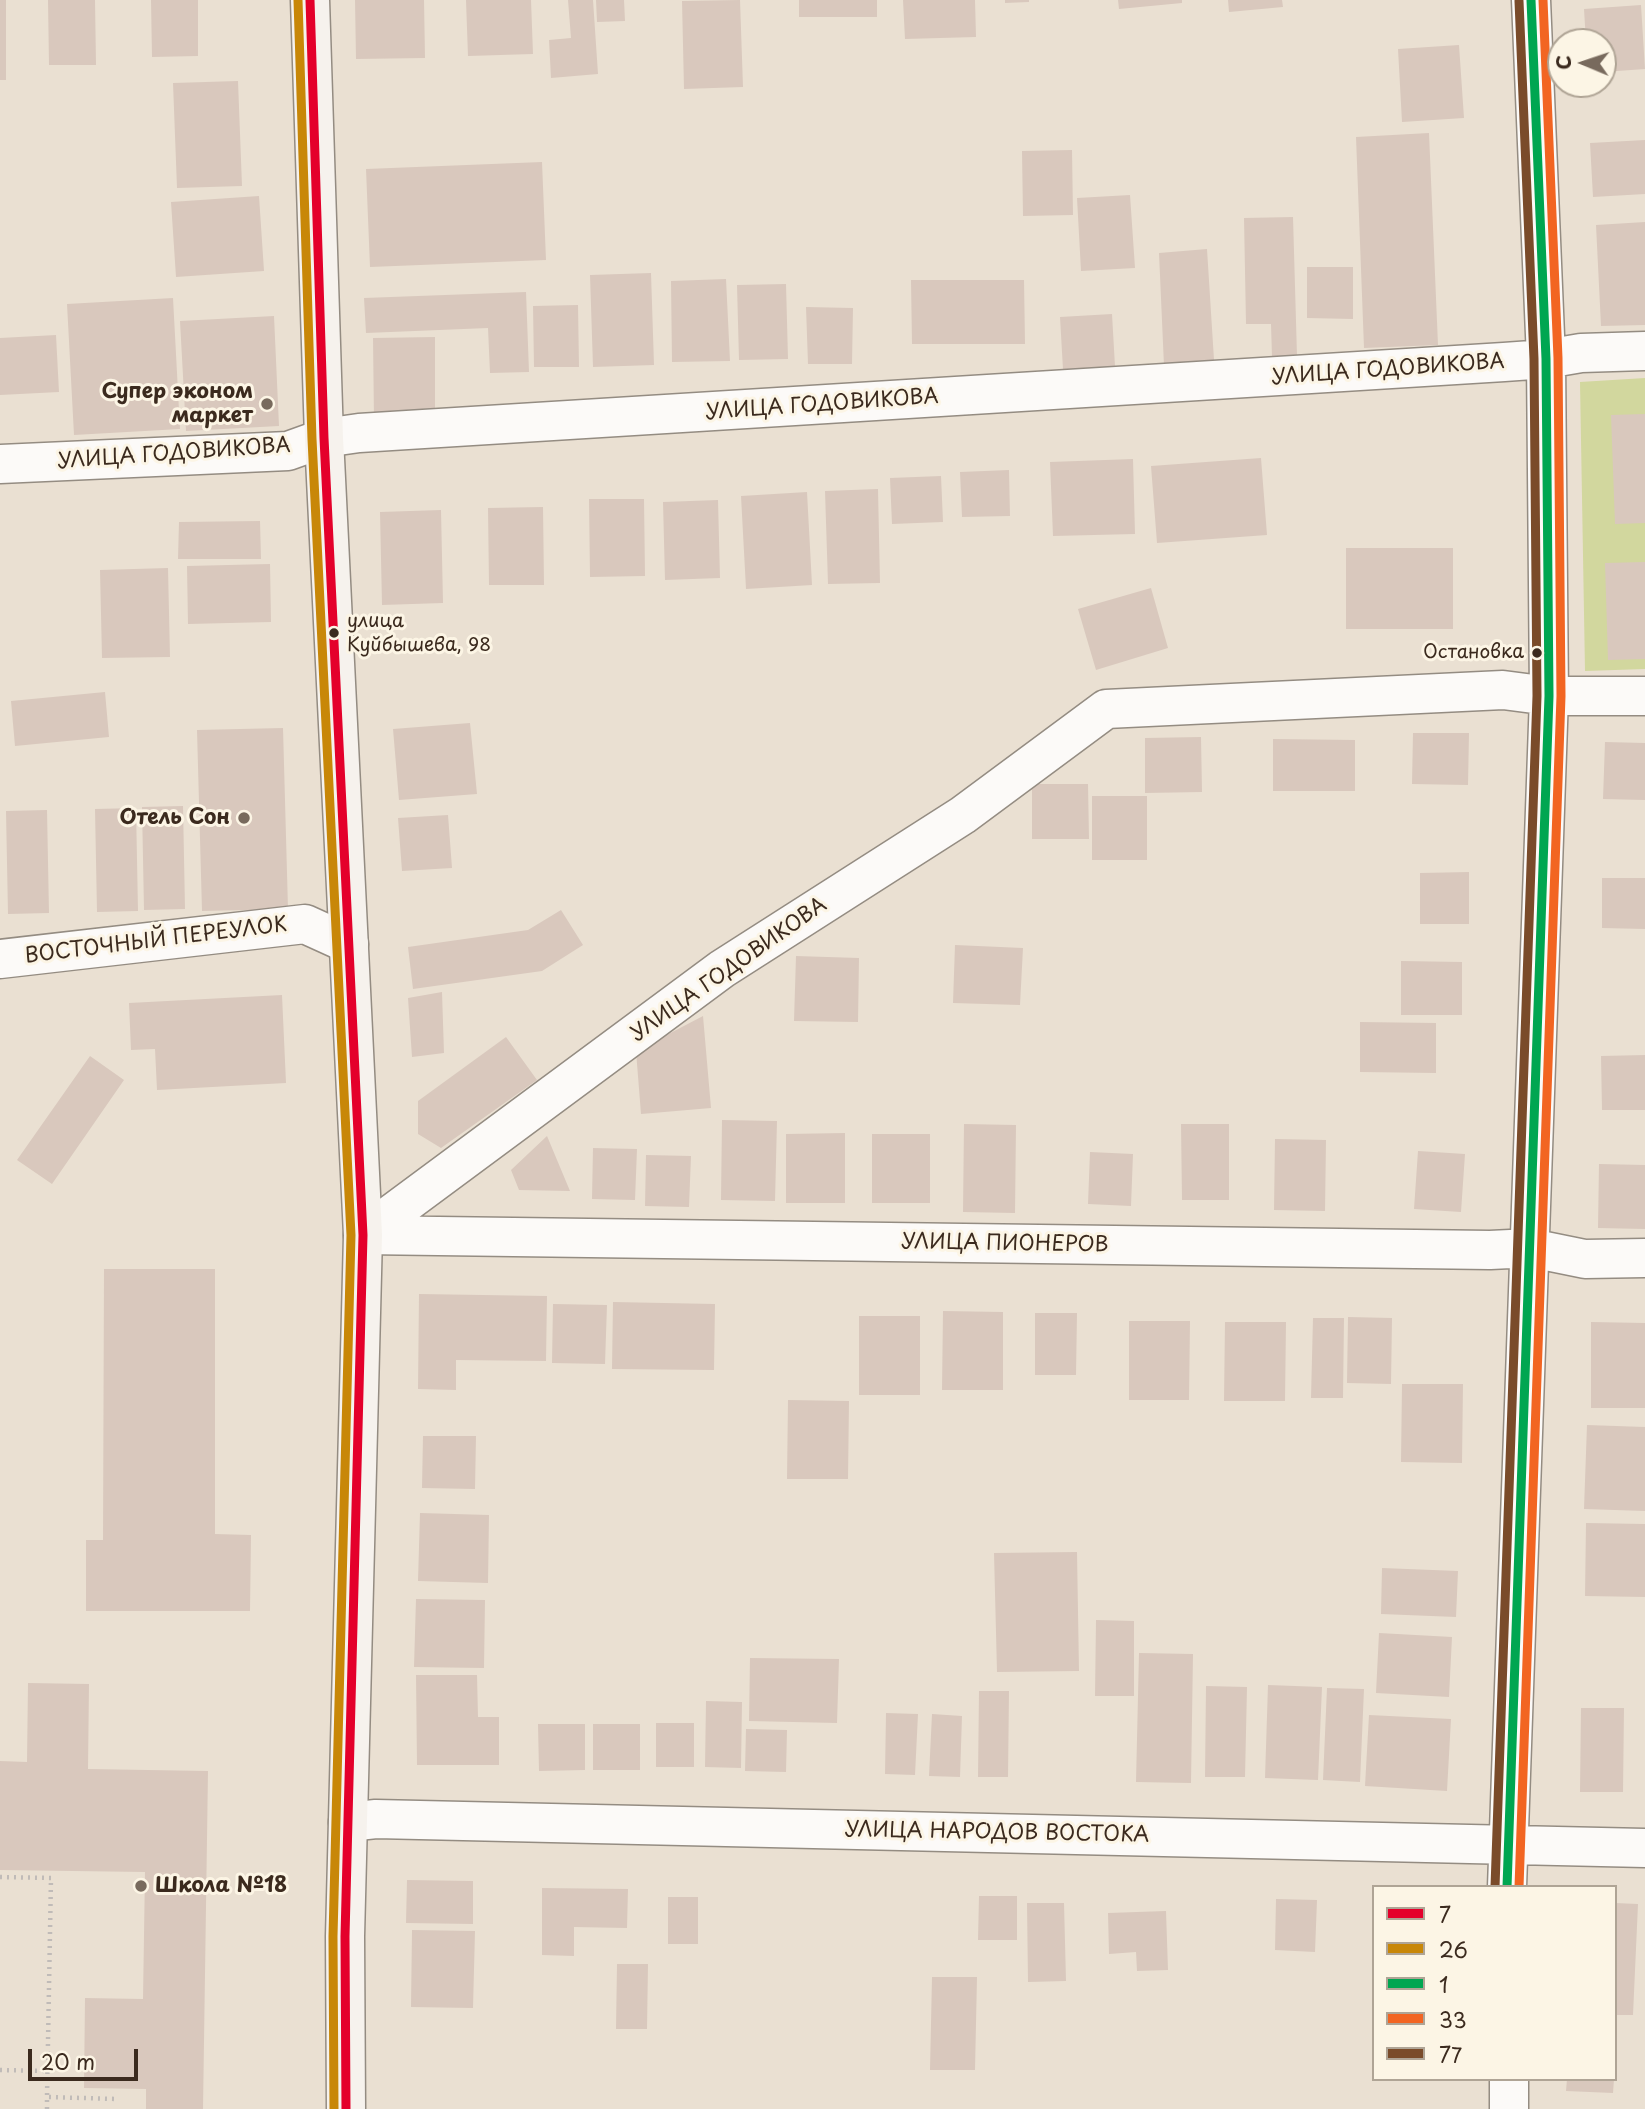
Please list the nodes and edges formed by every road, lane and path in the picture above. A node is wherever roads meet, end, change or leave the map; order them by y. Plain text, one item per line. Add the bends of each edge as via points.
1 (310, 0) edge
2 (1531, 0) edge
3 (1645, 351) edge
4 (1546, 359) junction
5 (324, 438) junction
6 (0, 464) edge
7 (1549, 696) junction
8 (1645, 696) edge
9 (349, 944) junction
10 (0, 960) edge
11 (363, 1235) junction
12 (1531, 1248) junction
13 (1645, 1258) edge
14 (348, 1822) junction
15 (1510, 1845) junction
16 (1645, 1848) edge
17 (0, 1877) edge
18 (1507, 1885) edge
19 (0, 2070) edge
20 (48, 2071) junction
21 (1508, 2081) edge
22 (47, 2097) junction
23 (118, 2099) dead end
24 (47, 2109) edge
25 (346, 2109) edge
26 (1509, 2109) edge

1 - 5 street
2 - 4 street
3 - 4 street, УЛИЦА ГОДОВИКОВА
4 - 5 street, УЛИЦА ГОДОВИКОВА
4 - 7 street
5 - 6 street, УЛИЦА ГОДОВИКОВА via 288,451
5 - 9 street
7 - 8 street, УЛИЦА ГОДОВИКОВА
7 - 11 street, УЛИЦА ГОДОВИКОВА via 1503,690 1106,709 963,814 722,970
7 - 12 street
9 - 10 street, ВОСТОЧНЫЙ ПЕРЕУЛОК via 305,924
9 - 11 street
11 - 12 street, УЛИЦА ПИОНЕРОВ
11 - 14 street
12 - 13 street, УЛИЦА ПИОНЕРОВ via 1585,1259
12 - 15 street
14 - 15 street, УЛИЦА НАРОДОВ ВОСТОКА via 390,1819
14 - 25 street
15 - 16 street, УЛИЦА НАРОДОВ ВОСТОКА
15 - 18 street
17 - 20 path via 51,1878
19 - 20 path
20 - 22 path
21 - 26 street
22 - 23 path
22 - 24 path

